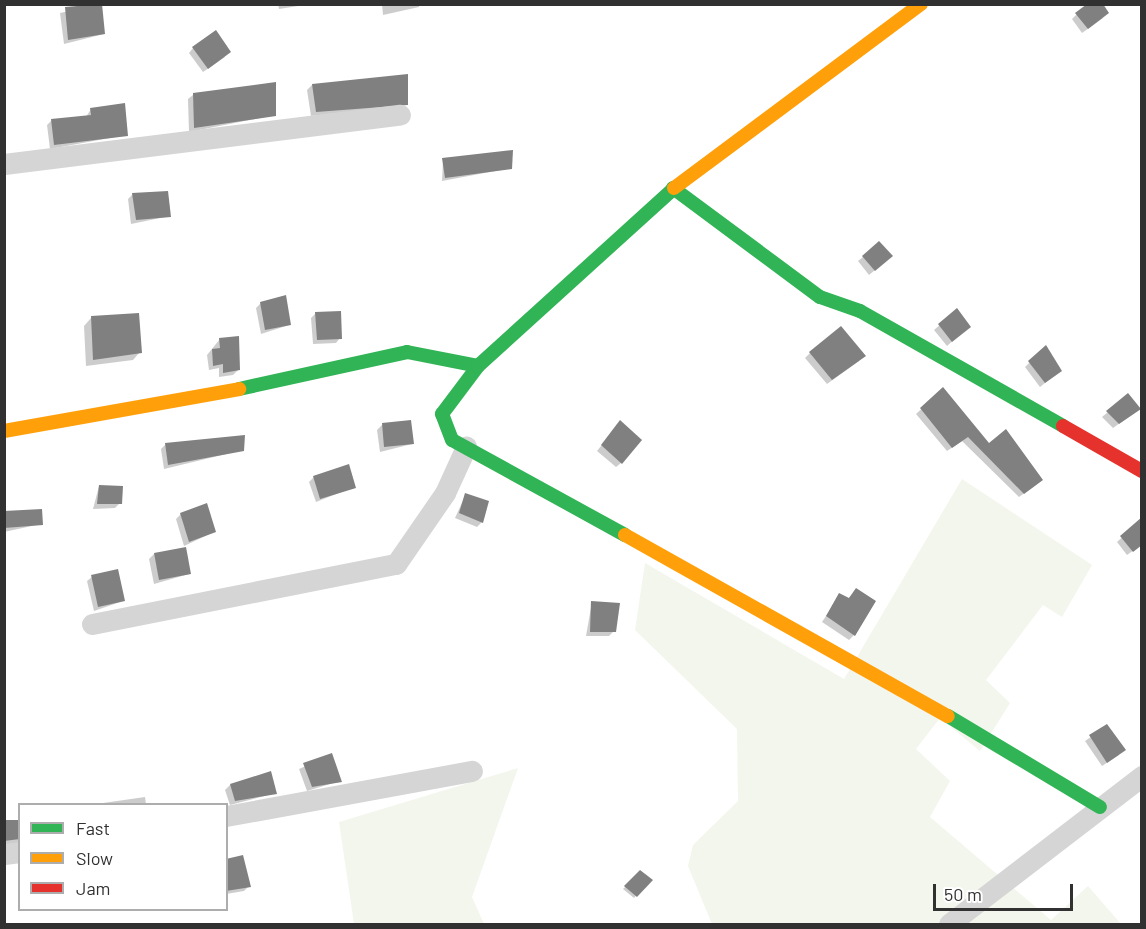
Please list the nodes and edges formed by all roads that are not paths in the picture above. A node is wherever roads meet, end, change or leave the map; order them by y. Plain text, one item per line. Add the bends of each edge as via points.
1 (921, 4) edge
2 (400, 115) dead end
3 (4, 164) edge
4 (673, 188) junction
5 (478, 366) junction
6 (4, 431) edge
7 (466, 447) junction
8 (1142, 471) edge
9 (92, 624) dead end
10 (472, 771) dead end
11 (1142, 776) edge
12 (1100, 807) junction
13 (228, 816) edge
14 (949, 924) edge

1 - 4 street
2 - 3 street
4 - 5 street
4 - 8 street via 820,297 860,311
5 - 6 street via 407,352 290,380
5 - 7 street via 442,414 447,434
7 - 9 street via 446,493 396,564
7 - 12 street via 899,687
10 - 13 street
11 - 12 street
12 - 14 street

